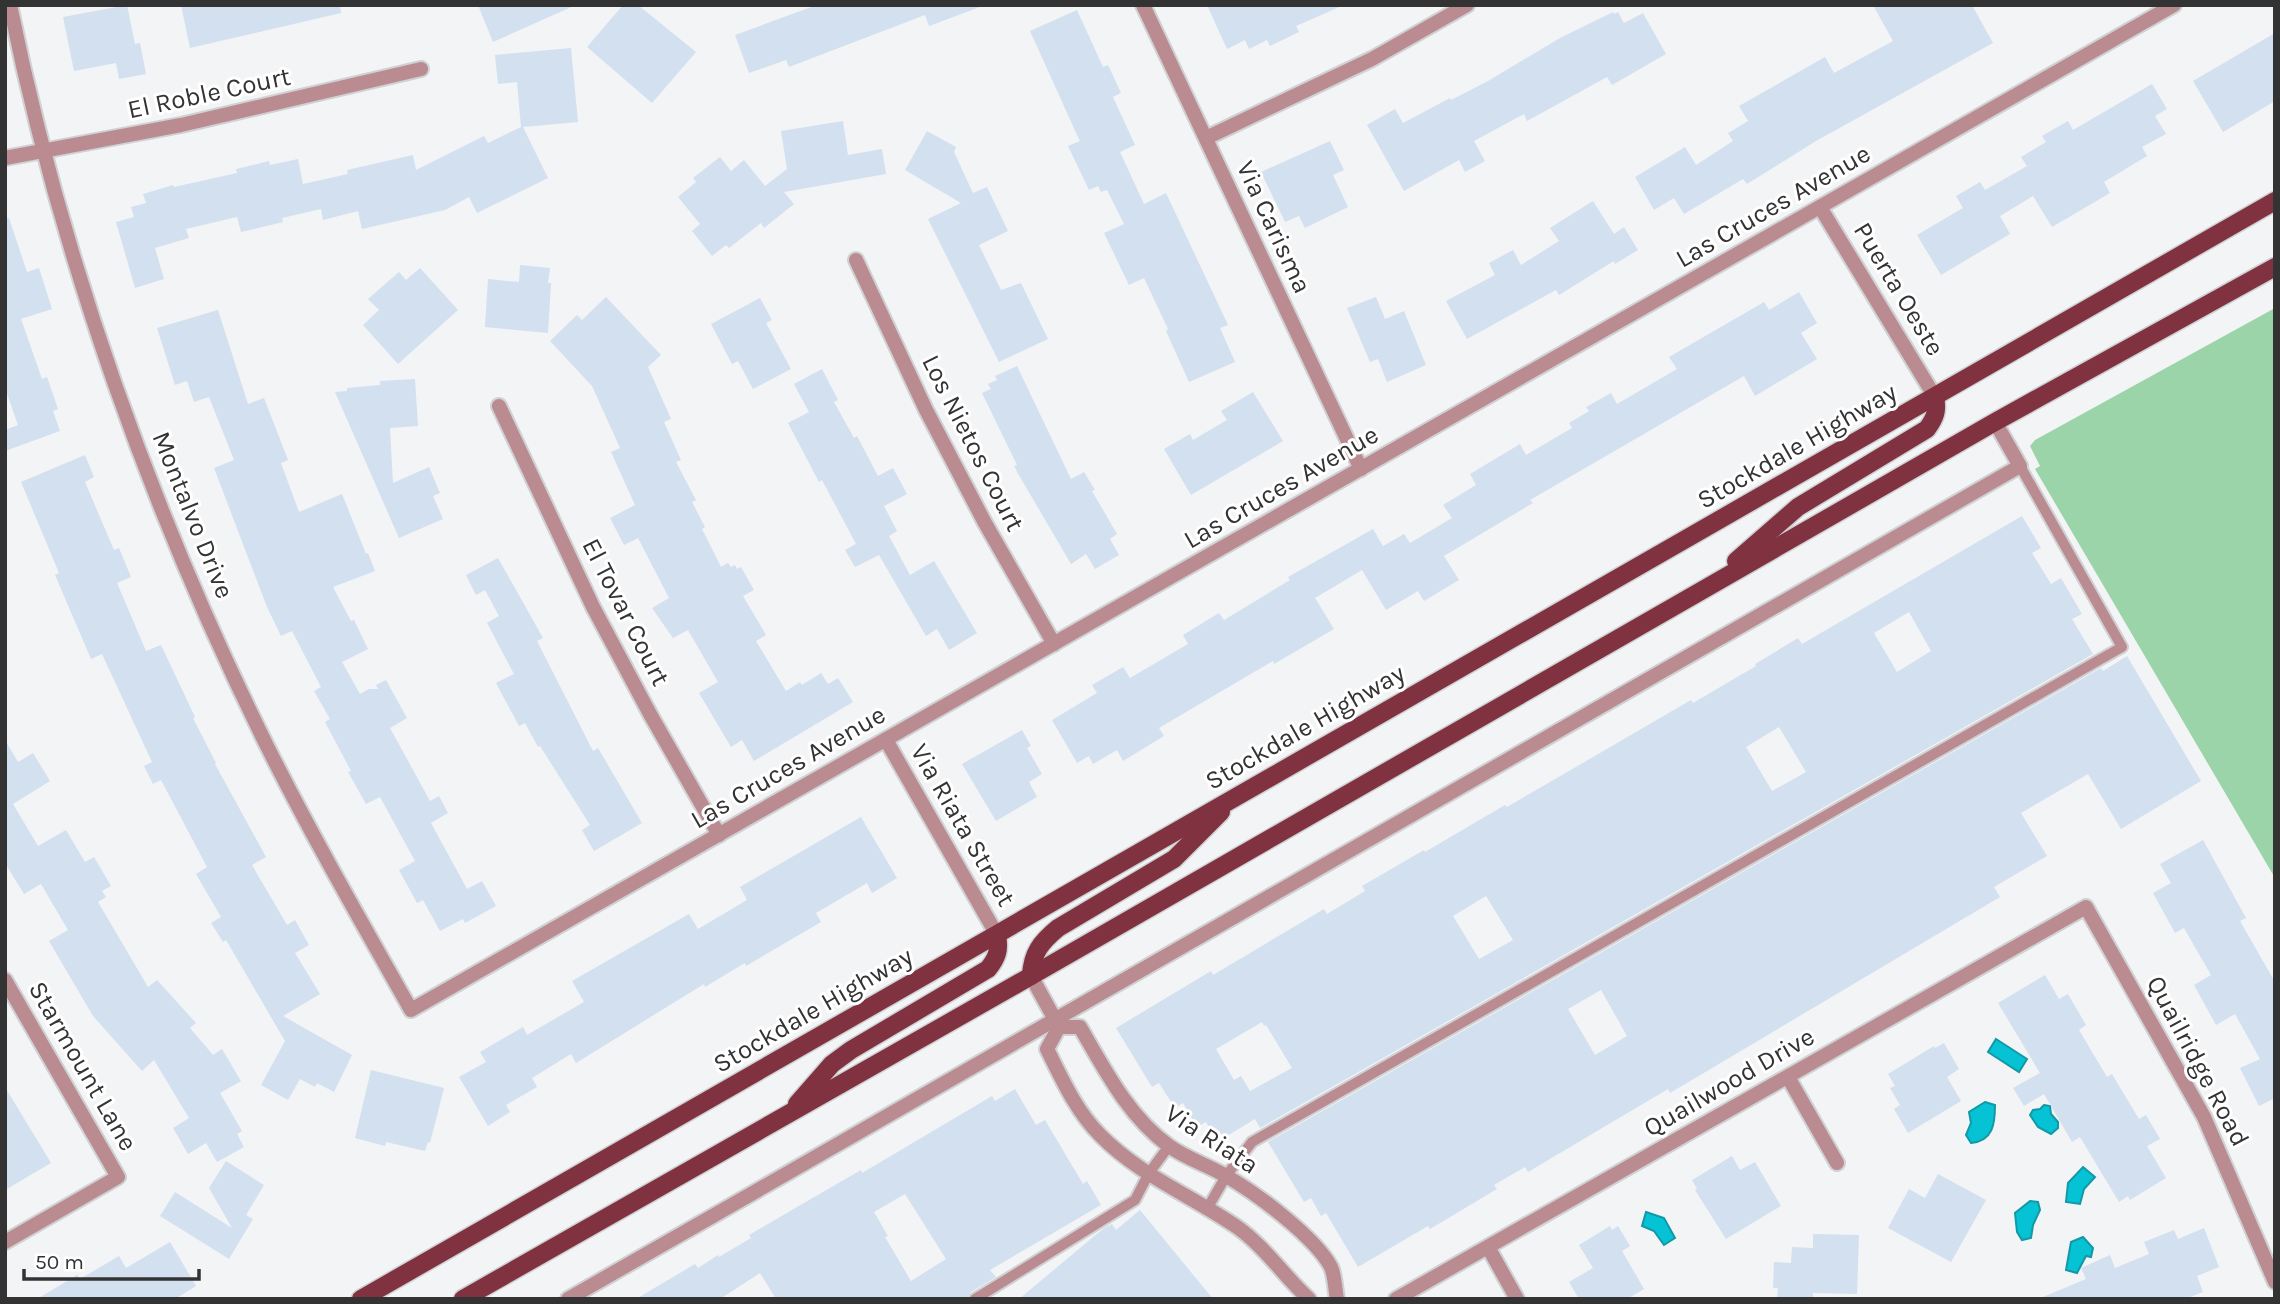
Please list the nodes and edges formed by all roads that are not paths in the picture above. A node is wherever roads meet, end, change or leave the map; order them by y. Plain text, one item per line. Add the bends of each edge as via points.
1 (10, 5) edge
2 (1143, 5) edge
3 (1467, 5) edge
4 (2174, 5) edge
5 (421, 69) dead end
6 (1206, 138) junction
7 (45, 151) junction
8 (5, 158) edge
9 (2275, 201) edge
10 (1821, 207) junction
11 (856, 260) dead end
12 (2275, 267) edge
13 (1935, 397) junction
14 (499, 406) dead end
15 (1995, 422) junction
16 (2020, 466) junction
17 (1361, 469) junction
18 (1710, 584) junction
19 (1054, 644) junction
20 (886, 740) junction
21 (1236, 797) junction
22 (719, 835) junction
23 (2085, 907) joint
24 (997, 935) junction
25 (1031, 976) junction
26 (5, 980) edge
27 (411, 1010) joint
28 (1057, 1023) junction
29 (1788, 1077) junction
30 (790, 1112) junction
31 (1169, 1146) junction
32 (1837, 1163) dead end
33 (1149, 1173) junction
34 (1226, 1176) junction
35 (1207, 1209) junction
36 (5, 1242) edge
37 (1488, 1247) junction
38 (2275, 1282) edge
39 (361, 1299) edge
40 (463, 1299) edge
41 (568, 1299) edge
42 (975, 1299) edge
43 (1309, 1299) edge
44 (1337, 1299) edge
45 (1396, 1299) edge
46 (1517, 1299) edge

1 - 7 street, Montalvo Drive
2 - 6 street, Via Carisma
3 - 6 street via 1372,59
4 - 10 street, Las Cruces Avenue
5 - 7 street, El Roble Court via 181,125
6 - 17 street, Via Carisma
7 - 8 street, El Roble Court
7 - 27 street, Montalvo Drive via 91,310 176,543 267,746
9 - 13 main road, Stockdale Highway
10 - 13 street, Puerta Oeste
10 - 17 street, Las Cruces Avenue
11 - 19 street, Los Nietos Court via 926,410
12 - 15 main road
13 - 18 main road via 1935,419 1927,429 1798,507
13 - 21 main road, Stockdale Highway
14 - 22 street, El Tovar Court via 593,607
15 - 16 street
15 - 18 main road
16 - 28 street
16 - 34 lane via 2122,648 1252,1142
17 - 19 street, Las Cruces Avenue
18 - 25 main road
19 - 20 street, Las Cruces Avenue
20 - 22 street, Las Cruces Avenue
20 - 24 street, Via Riata Street
21 - 24 main road, Stockdale Highway
21 - 25 main road via 1174,859 1058,928 1032,959
22 - 27 street, Las Cruces Avenue
23 - 29 street, Quailwood Drive
23 - 38 street, Quailridge Road via 2204,1117
24 - 30 main road via 997,958 988,969 851,1050 832,1064
24 - 39 main road, Stockdale Highway
25 - 28 street
25 - 30 main road
26 - 36 street, Starmount Lane via 118,1177
28 - 31 street, Via Riata via 1080,1027 1119,1095
28 - 33 street via 1046,1049 1078,1109 1100,1135
28 - 41 street
29 - 32 street
29 - 37 street, Quailwood Drive
30 - 40 main road
31 - 33 lane
31 - 34 street, Via Riata
33 - 35 street
33 - 42 lane via 1135,1200
34 - 35 lane
34 - 44 street, Via Riata via 1308,1239 1331,1268
35 - 43 street via 1257,1244
37 - 45 street, Quailwood Drive
37 - 46 street

